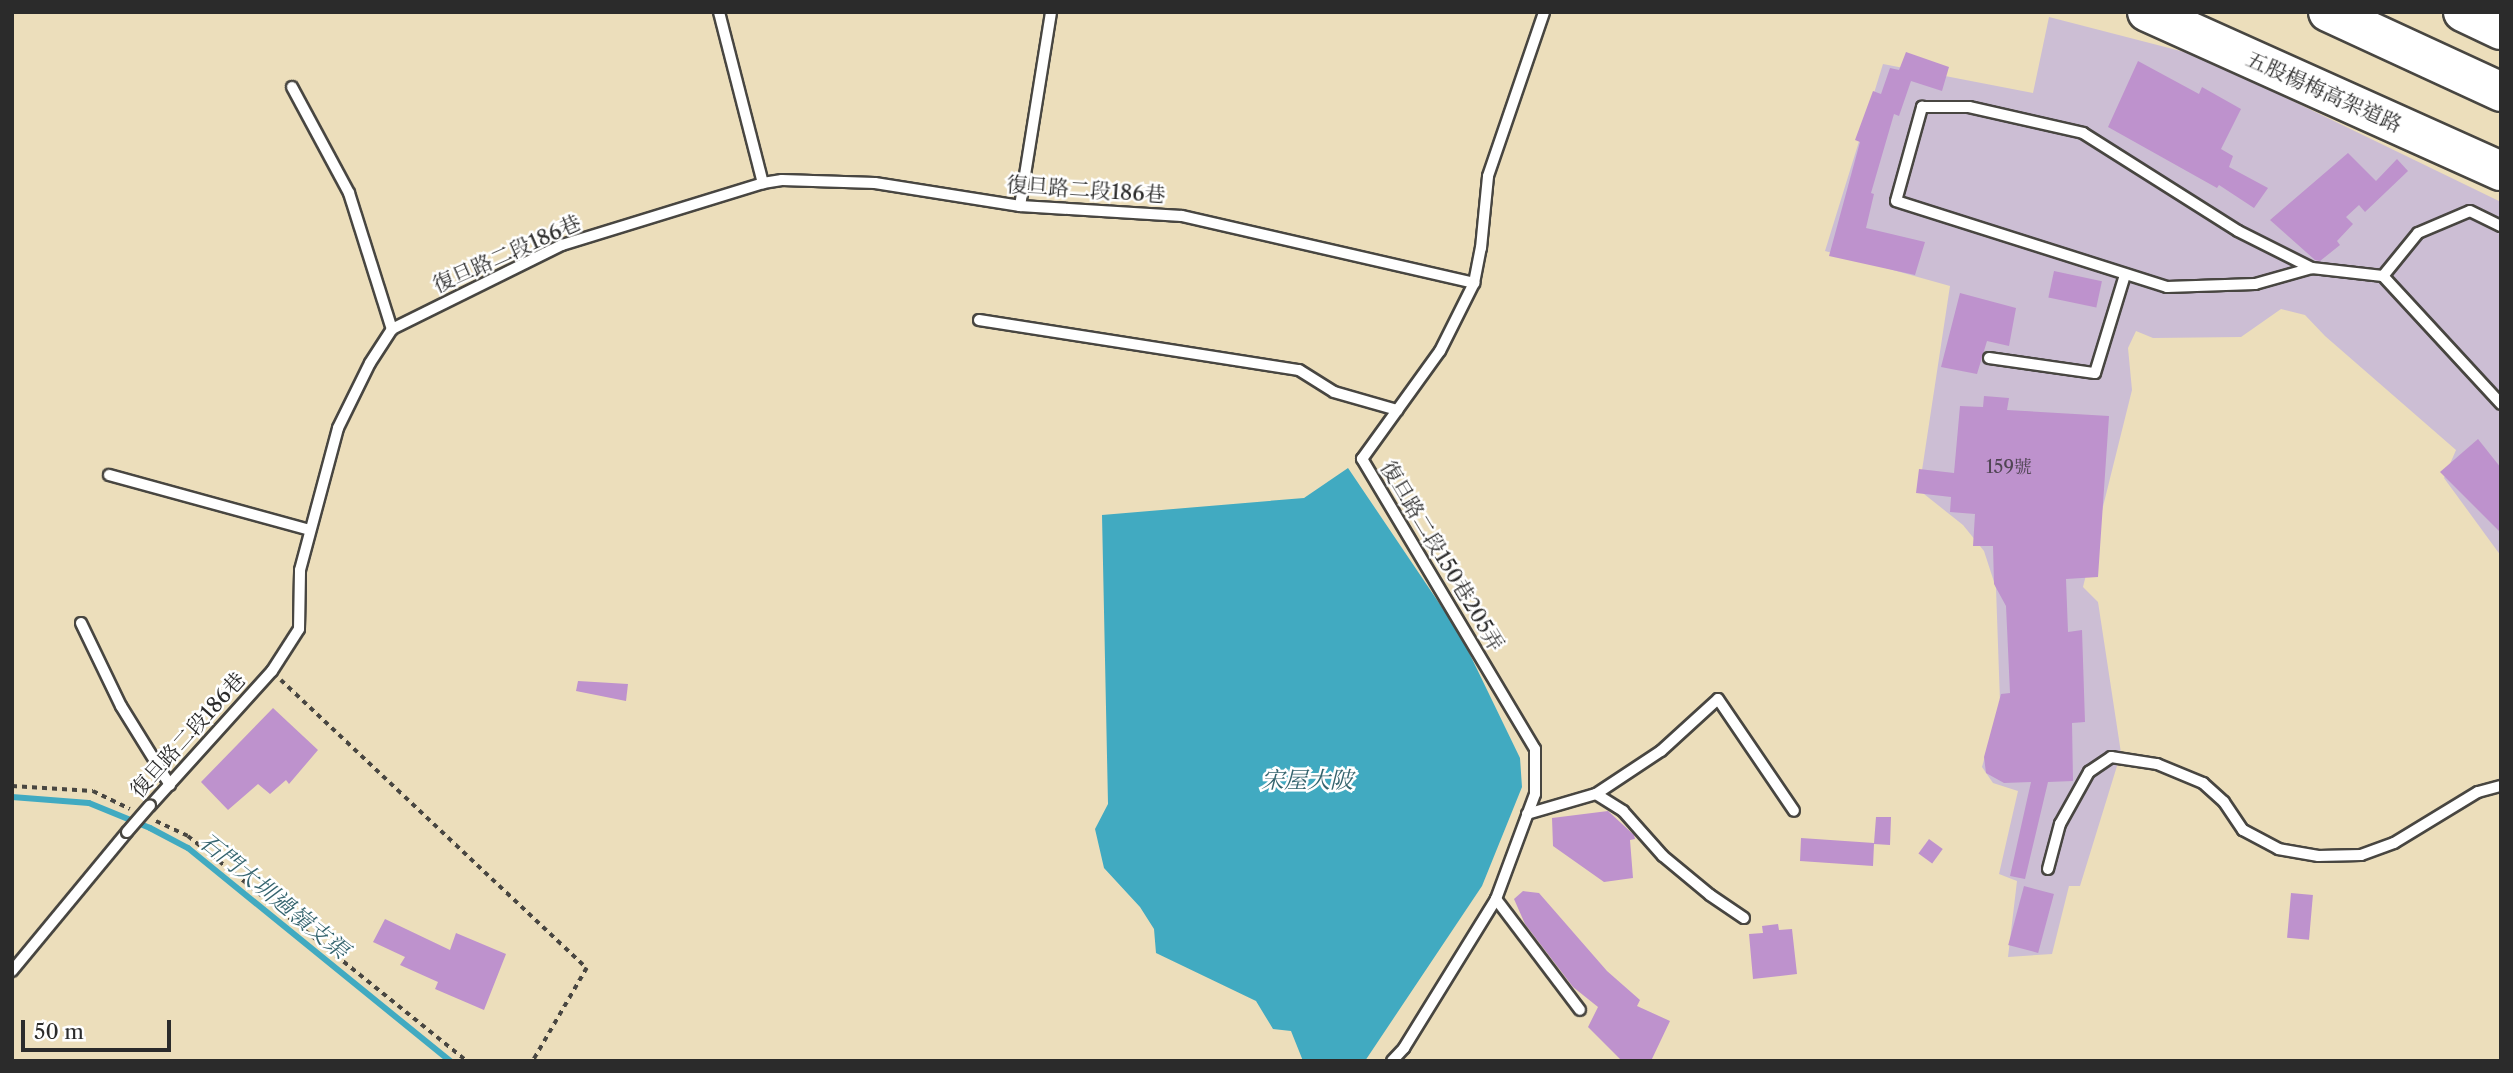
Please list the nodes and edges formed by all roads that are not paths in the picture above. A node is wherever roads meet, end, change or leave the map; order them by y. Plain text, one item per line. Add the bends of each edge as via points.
1 (719, 12) edge
2 (1051, 12) edge
3 (1544, 12) edge
4 (2147, 12) edge
5 (2328, 12) edge
6 (2451, 71) junction
7 (292, 87) dead end
8 (2501, 92) edge
9 (2501, 100) edge
10 (2501, 172) edge
11 (763, 183) junction
12 (1020, 206) junction
13 (2501, 226) edge
14 (2312, 268) junction
15 (2125, 275) junction
16 (2383, 276) junction
17 (1474, 283) junction
18 (979, 320) dead end
19 (392, 329) junction
20 (1989, 358) dead end
21 (2501, 404) edge
22 (1397, 410) junction
23 (110, 475) dead end
24 (310, 530) junction
25 (81, 623) dead end
26 (170, 785) junction
27 (2501, 786) edge
28 (1596, 794) junction
29 (1794, 811) dead end
30 (1527, 814) junction
31 (2048, 869) dead end
32 (1496, 899) junction
33 (1744, 918) dead end
34 (12, 971) edge
35 (1580, 1010) dead end
36 (1392, 1061) edge

1 - 11 lane
2 - 12 lane
3 - 17 lane, 復旦路二段150巷205弄 via 1488,176
4 - 10 highway, 五股楊梅高架道路
5 - 6 highway
6 - 8 highway
6 - 9 highway
7 - 19 lane via 349,192
11 - 12 lane, 復旦路二段186巷 via 875,183
11 - 19 lane, 復旦路二段186巷 via 562,245
12 - 17 lane, 復旦路二段186巷 via 1182,216
13 - 16 lane via 2470,211 2459,215 2418,233
14 - 15 lane via 2255,284 2167,287
14 - 15 lane via 2238,231 2083,133 1969,107 1922,107 1896,201 2081,257
14 - 16 lane
15 - 20 lane via 2095,373
16 - 21 lane
17 - 22 lane, 復旦路二段150巷205弄 via 1440,351
18 - 22 lane via 1299,370 1334,392
19 - 24 lane, 復旦路二段186巷 via 338,428
22 - 30 lane, 復旦路二段150巷205弄 via 1362,459 1535,749 1535,794
23 - 24 lane
24 - 26 lane, 復旦路二段186巷 via 300,570 299,629 272,671
25 - 26 lane via 121,706
26 - 34 lane, 復旦路二段186巷, bridge
27 - 31 lane via 2478,792 2394,843 2361,855 2318,856 2278,849 2243,830 2224,802 2203,783 2157,764 2110,757 2089,772 2060,824
28 - 29 lane via 1661,751 1718,699
28 - 30 lane
28 - 33 lane via 1623,811 1662,856
30 - 32 lane, 復旦路二段150巷205弄
32 - 35 lane
32 - 36 lane, 復旦路二段150巷205弄

